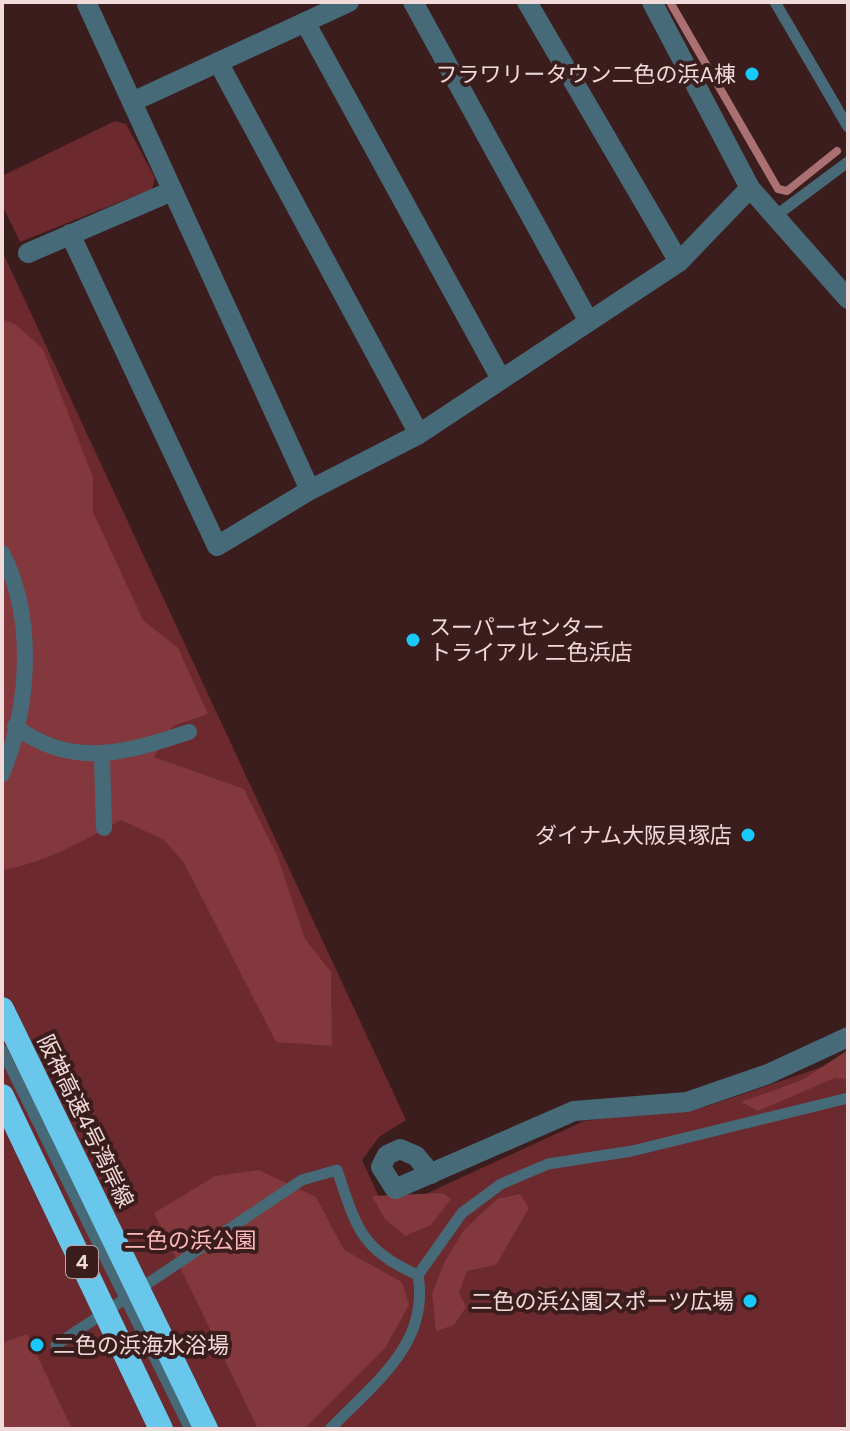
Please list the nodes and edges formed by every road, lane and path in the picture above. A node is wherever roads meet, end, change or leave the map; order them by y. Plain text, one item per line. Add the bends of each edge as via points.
1 (349, 2) edge
2 (413, 2) edge
3 (527, 2) edge
4 (652, 2) edge
5 (775, 2) edge
6 (87, 4) dead end
7 (305, 22) junction
8 (218, 62) junction
9 (132, 102) junction
10 (848, 127) edge
11 (848, 162) edge
12 (750, 188) junction
13 (172, 191) junction
14 (773, 218) junction
15 (70, 234) junction
16 (28, 253) dead end
17 (679, 262) junction
18 (848, 299) edge
19 (588, 320) junction
20 (501, 379) junction
21 (419, 434) junction
22 (310, 490) junction
23 (2, 553) edge
24 (15, 726) junction
25 (189, 732) dead end
26 (102, 756) junction
27 (2, 774) edge
28 (104, 828) dead end
29 (2, 1009) edge
30 (848, 1037) edge
31 (2, 1050) edge
32 (2, 1096) edge
33 (848, 1098) edge
34 (431, 1174) dead end
35 (418, 1275) junction
36 (124, 1297) junction
37 (56, 1345) dead end
38 (161, 1429) edge
39 (190, 1429) edge
40 (206, 1429) edge
41 (330, 1429) edge

1 - 7 street
2 - 19 street
3 - 17 street
4 - 12 street
5 - 10 lane
6 - 9 street
7 - 8 street
7 - 20 street
8 - 9 street
8 - 21 street
9 - 13 street
11 - 14 lane
12 - 14 street
12 - 17 street
13 - 15 street
13 - 22 street
14 - 18 street
15 - 16 street
15 - 22 street via 217,546
17 - 19 street
19 - 20 street
20 - 21 street
21 - 22 street
23 - 24 street via 27,661
24 - 26 street via 34,741
24 - 27 street
25 - 26 street
26 - 28 street
29 - 40 highway, 阪神高速4号湾岸線 / 4, bridge
30 - 34 street via 768,1074 687,1102 574,1111
31 - 36 lane
32 - 38 highway, 4, bridge
33 - 35 lane via 632,1151 548,1164 501,1184 462,1213
35 - 36 lane via 390,1263 358,1233 337,1170 302,1180
35 - 41 lane via 423,1301 405,1351
36 - 37 lane
36 - 39 lane

